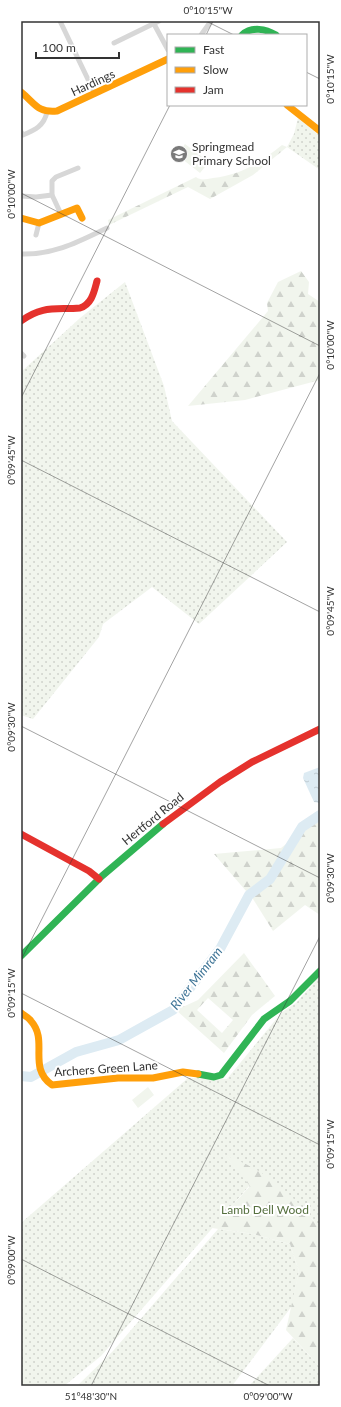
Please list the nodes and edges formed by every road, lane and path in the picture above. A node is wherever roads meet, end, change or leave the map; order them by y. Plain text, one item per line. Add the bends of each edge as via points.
1 (60, 21) edge
2 (211, 21) edge
3 (156, 23) edge
4 (202, 34) edge
5 (244, 34) edge
6 (275, 34) edge
7 (114, 43) dead end
8 (167, 48) edge
9 (167, 59) edge
10 (21, 92) edge
11 (95, 94) junction
12 (288, 106) edge
13 (47, 112) junction
14 (320, 131) edge
15 (21, 132) edge
16 (78, 168) dead end
17 (52, 195) junction
18 (21, 196) edge
19 (61, 214) junction
20 (21, 218) edge
21 (82, 218) dead end
22 (39, 223) junction
23 (107, 228) dead end
24 (36, 235) dead end
25 (21, 254) edge
26 (97, 281) dead end
27 (21, 321) edge
28 (320, 729) edge
29 (21, 834) edge
30 (99, 879) junction
31 (21, 956) edge
32 (320, 971) edge
33 (21, 1013) edge

1 - 11 street
2 - 4 street
3 - 7 street
3 - 8 street
5 - 6 street via 251,30
9 - 11 street, Hardings
10 - 13 street via 35,107
11 - 13 street, Hardings via 57,111
12 - 14 street
13 - 15 street via 40,127 22,135
16 - 17 street via 54,179 51,186
17 - 18 street
17 - 19 street
19 - 21 street via 77,208
19 - 22 street
20 - 22 street
22 - 24 street
23 - 25 street via 60,250 41,254
26 - 27 street via 92,299 84,307 77,310 50,308 34,312
28 - 30 street, Hertford Road via 253,761 200,795
29 - 30 street
30 - 31 street, Hertford Road
32 - 33 street, Archers Green Lane via 290,1001 264,1019 221,1075 214,1076 183,1072 153,1078 118,1078 52,1085 43,1079 39,1070 40,1044 36,1028 29,1018

